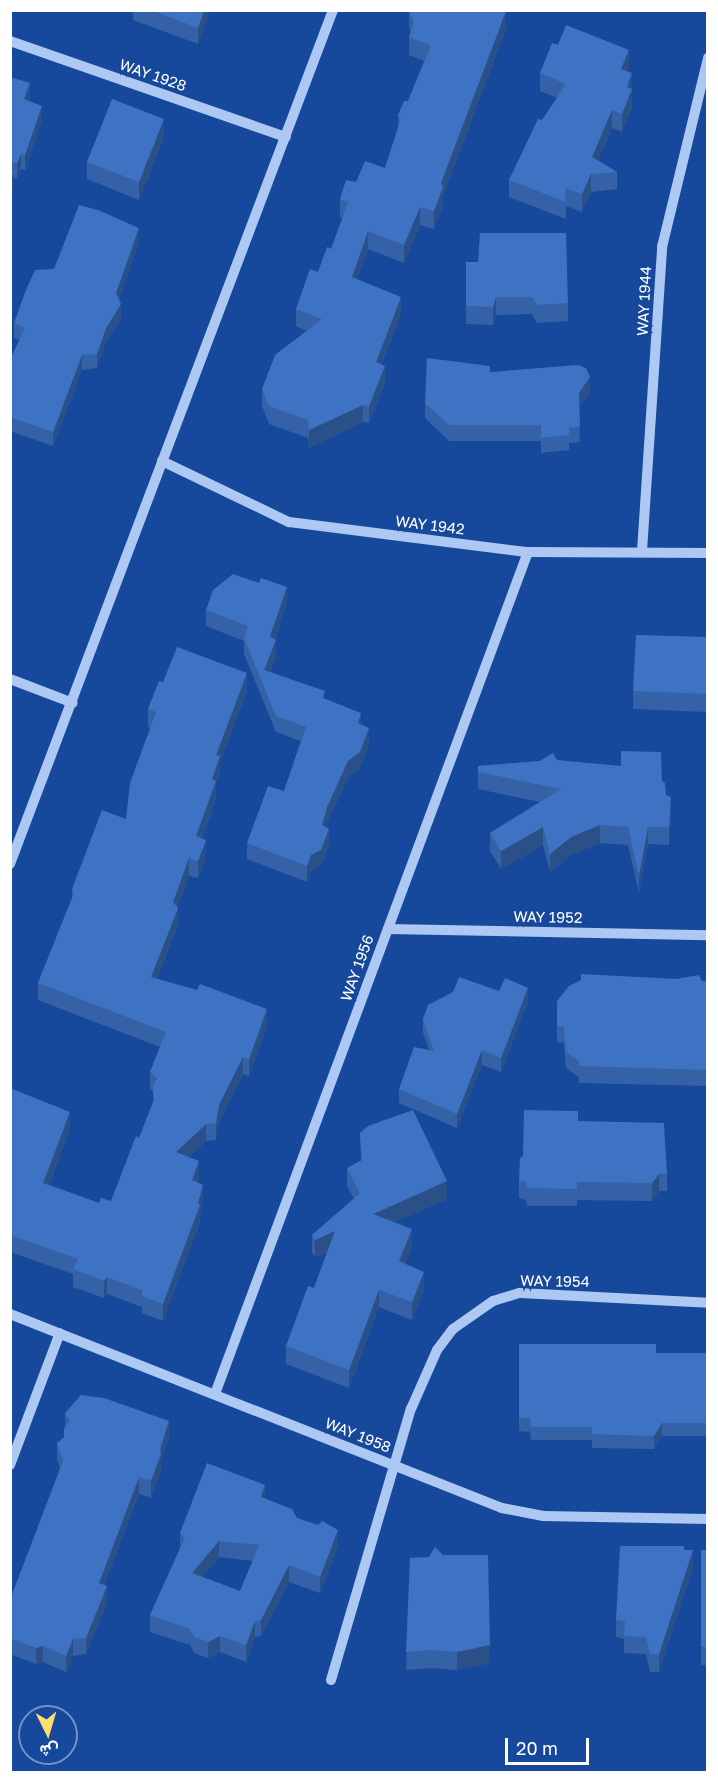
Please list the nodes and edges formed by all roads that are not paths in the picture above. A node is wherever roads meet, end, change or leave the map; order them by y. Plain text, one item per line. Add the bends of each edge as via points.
1 (333, 10) edge
2 (10, 41) edge
3 (708, 58) edge
4 (286, 137) junction
5 (162, 461) junction
6 (642, 551) junction
7 (528, 552) junction
8 (708, 553) edge
9 (10, 679) edge
10 (73, 703) junction
11 (10, 864) edge
12 (388, 929) junction
13 (708, 935) edge
14 (708, 1304) edge
15 (10, 1314) edge
16 (60, 1333) junction
17 (215, 1394) junction
18 (10, 1465) edge
19 (396, 1466) junction
20 (708, 1519) edge
21 (331, 1680) dead end

1 - 4 street
2 - 4 street, WAY 1928
3 - 6 street, WAY 1944 via 662,247
4 - 5 street
5 - 7 street, WAY 1942 via 289,522
5 - 10 street
6 - 7 street, WAY 1942
6 - 8 street, WAY 1942
7 - 12 street, WAY 1956
9 - 10 street
10 - 11 street
12 - 13 street, WAY 1952
12 - 17 street, WAY 1956
14 - 19 street, WAY 1954 via 520,1293 493,1301 453,1329 437,1350 411,1409
15 - 16 street, WAY 1958
16 - 17 street, WAY 1958
16 - 18 street
17 - 19 street, WAY 1958
19 - 20 street, WAY 1958 via 502,1508 543,1516
19 - 21 street, WAY 1954

